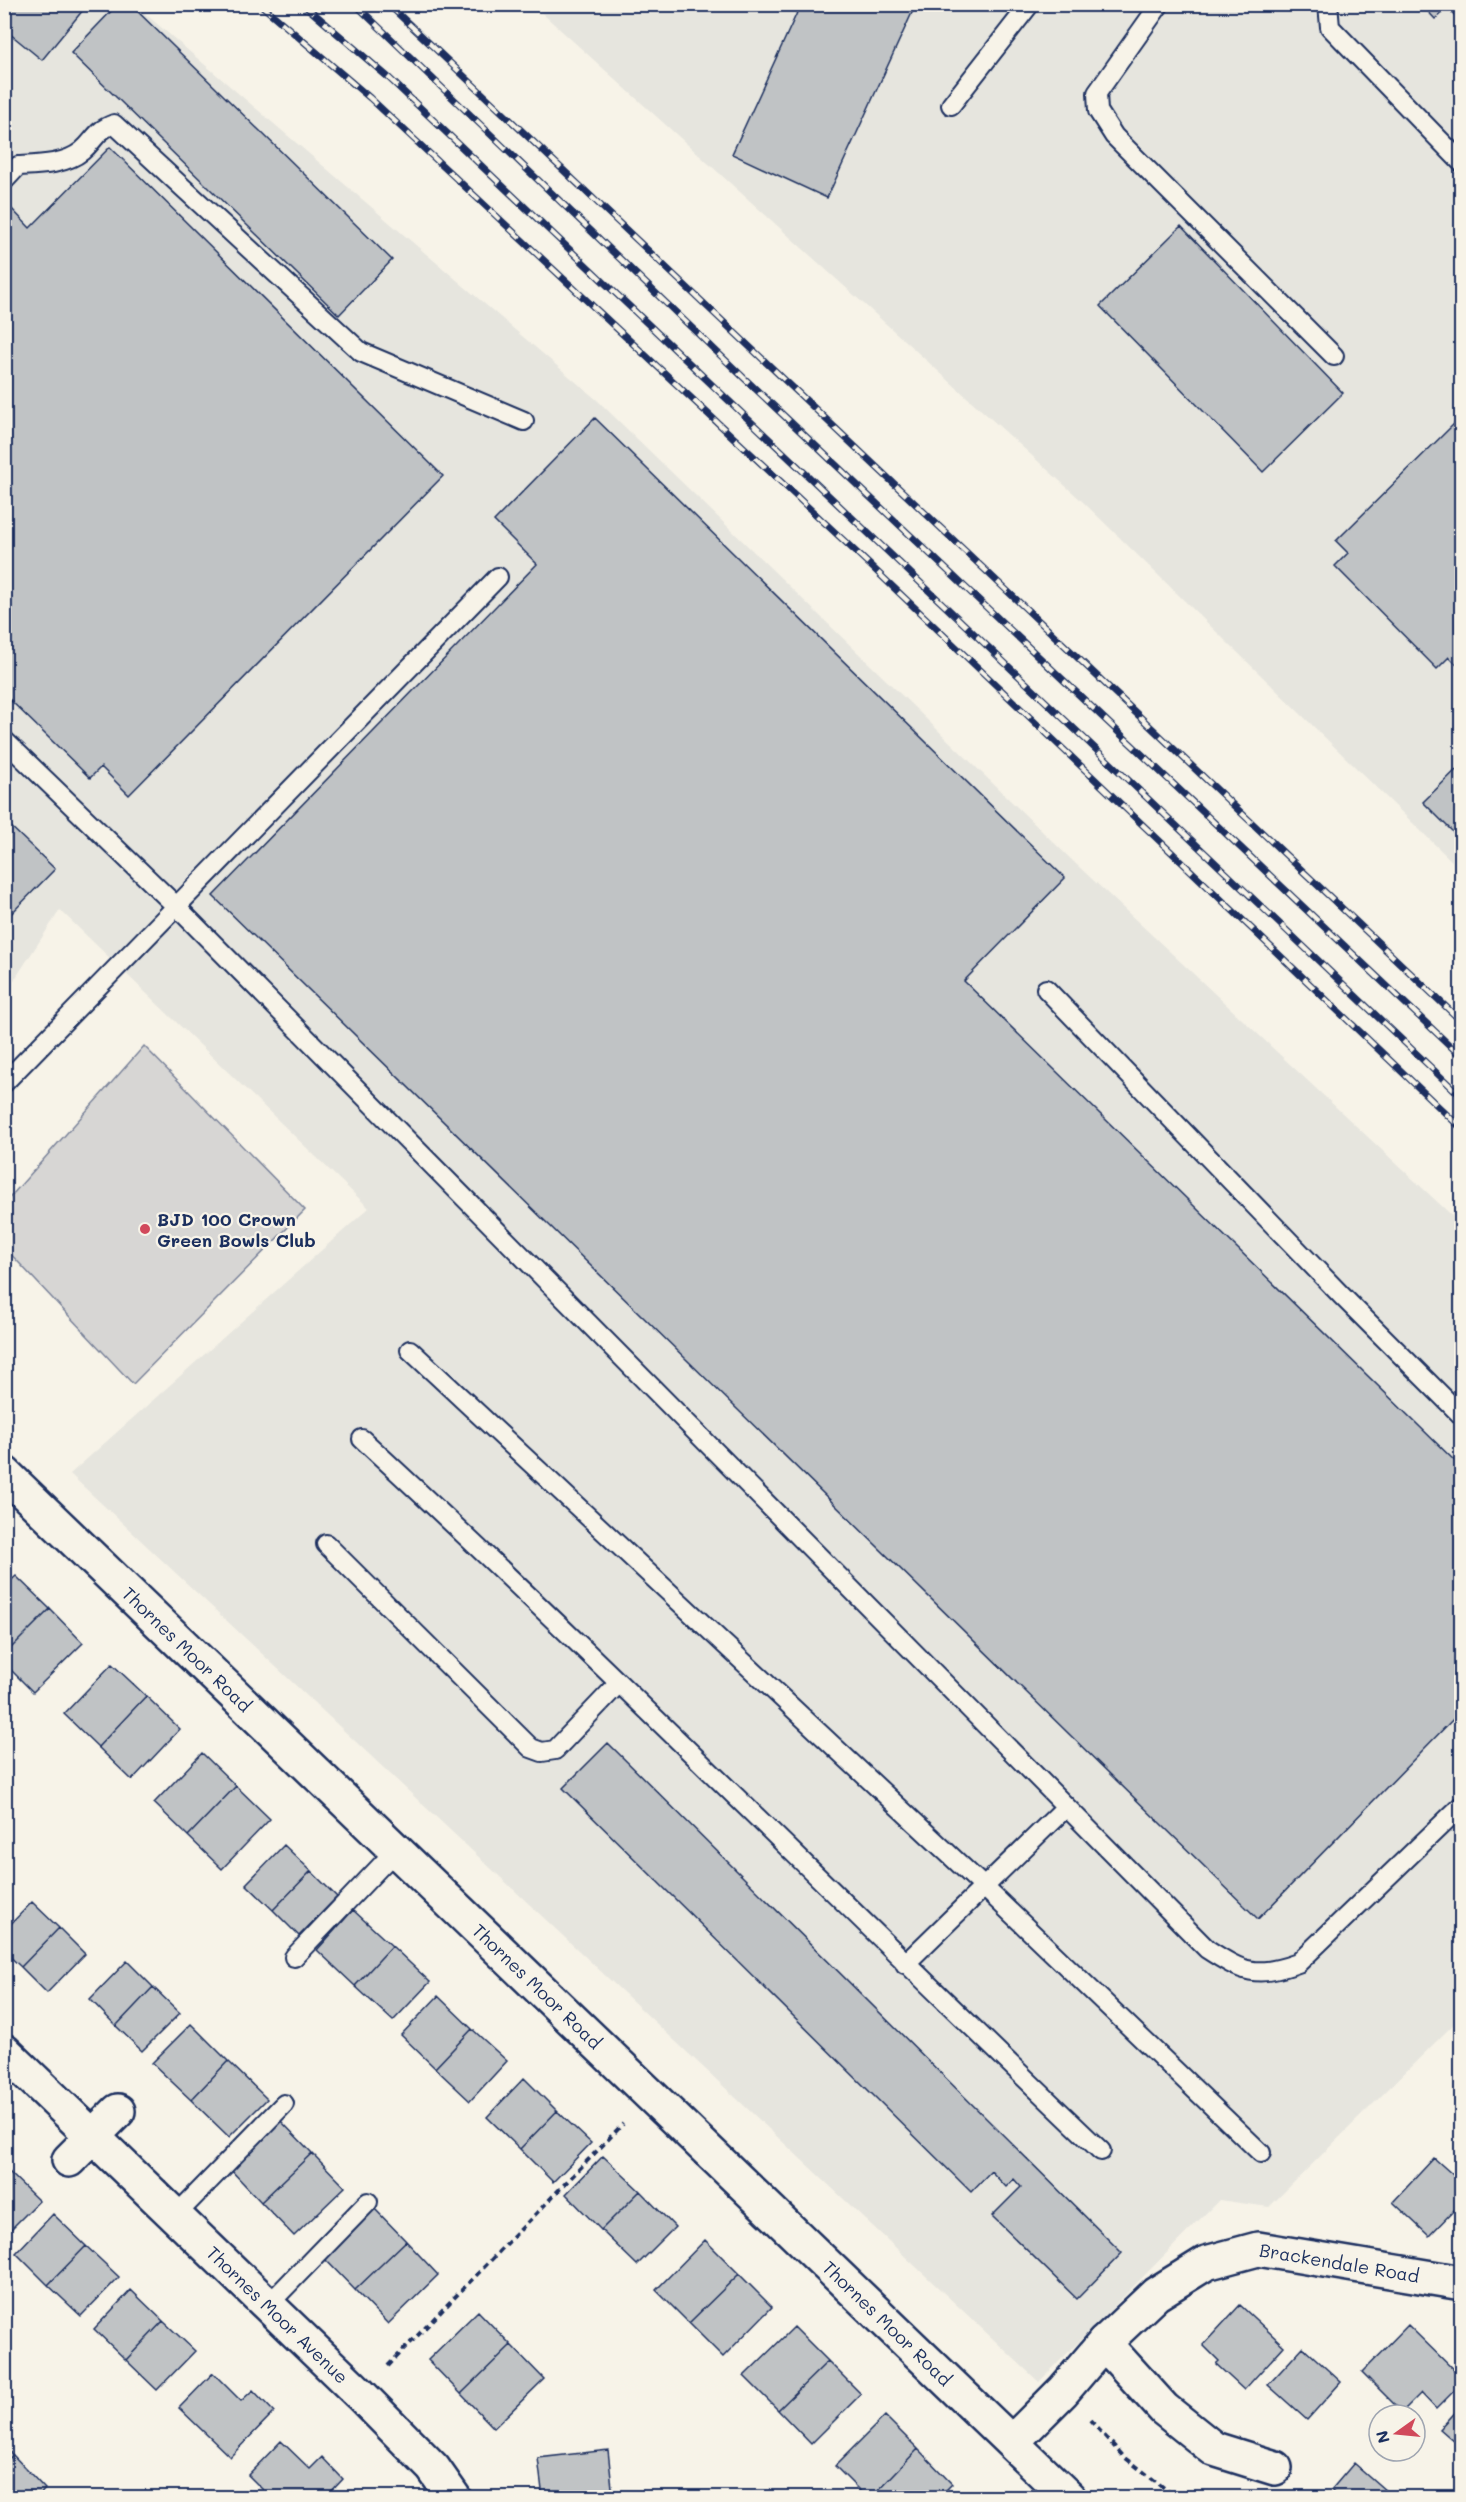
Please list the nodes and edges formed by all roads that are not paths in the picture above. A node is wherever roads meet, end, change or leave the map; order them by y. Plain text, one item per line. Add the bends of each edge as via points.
1 (1030, 4) edge
2 (1160, 4) edge
3 (1328, 4) edge
4 (951, 105) dead end
5 (1461, 163) edge
6 (4, 181) edge
7 (1334, 356) dead end
8 (524, 421) dead end
9 (498, 577) dead end
10 (4, 740) edge
11 (176, 906) junction
12 (1046, 989) dead end
13 (4, 1083) edge
14 (410, 1350) dead end
15 (1461, 1416) edge
16 (362, 1439) dead end
17 (4, 1473) edge
18 (326, 1544) dead end
19 (619, 1683) junction
20 (1461, 1805) edge
21 (1066, 1807) junction
22 (397, 1849) junction
23 (984, 1887) junction
24 (294, 1957) dead end
25 (905, 1964) junction
26 (4, 2051) edge
27 (284, 2104) dead end
28 (118, 2112) dead end
29 (93, 2136) junction
30 (1101, 2151) dead end
31 (1261, 2153) dead end
32 (69, 2160) dead end
33 (368, 2202) dead end
34 (175, 2216) junction
35 (1461, 2283) edge
36 (268, 2305) junction
37 (1104, 2343) junction
38 (1012, 2442) junction
39 (1275, 2468) dead end
40 (454, 2498) edge
41 (1069, 2498) edge

1 - 4 lane
2 - 7 lane via 1098,93 1098,111 1114,136
3 - 5 lane via 1330,27
6 - 8 lane via 18,166 49,165 81,152 100,129 114,124 361,352
9 - 11 lane
10 - 11 lane
11 - 13 lane
11 - 21 lane
12 - 15 lane
14 - 23 lane
16 - 19 lane
17 - 22 street, Thornes Moor Road
18 - 19 lane via 531,1748 542,1752 555,1750
19 - 25 lane
20 - 21 lane via 1298,1963 1270,1973 1237,1968 1207,1949
21 - 23 lane
22 - 24 lane
22 - 38 street, Thornes Moor Road
23 - 25 lane
23 - 31 lane
25 - 30 lane
26 - 29 street, Thornes Moor Avenue
27 - 34 lane
28 - 29 street
29 - 32 street
29 - 34 street, Thornes Moor Avenue
33 - 36 lane
34 - 36 street, Thornes Moor Avenue
35 - 37 street, Brackendale Road via 1258,2249 1206,2263 1156,2294
36 - 40 street, Thornes Moor Avenue via 434,2468
37 - 38 street, Brackendale Road
37 - 39 street via 1164,2409 1214,2449
38 - 41 street, Thornes Moor Road

